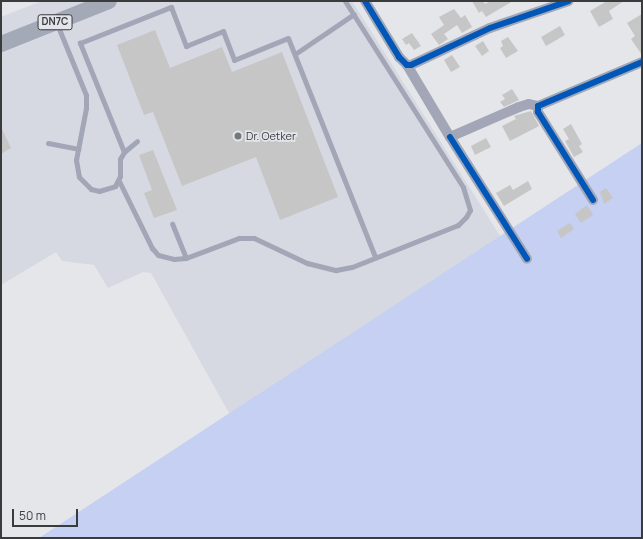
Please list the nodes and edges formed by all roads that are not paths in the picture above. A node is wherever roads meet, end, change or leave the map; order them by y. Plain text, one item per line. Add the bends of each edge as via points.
1 (109, 1) edge
2 (345, 1) edge
3 (365, 1) edge
4 (569, 1) edge
5 (354, 14) junction
6 (56, 22) junction
7 (1, 44) edge
8 (294, 54) junction
9 (642, 62) edge
10 (407, 65) junction
11 (538, 106) junction
12 (450, 137) junction
13 (137, 141) dead end
14 (48, 143) dead end
15 (78, 149) junction
16 (124, 152) junction
17 (119, 181) junction
18 (592, 200) dead end
19 (172, 224) dead end
20 (186, 258) junction
21 (375, 258) junction
22 (527, 259) dead end

1 - 6 main road, DN7C
2 - 5 lane
3 - 10 street
4 - 10 street via 490,28
5 - 8 lane
5 - 21 lane via 464,187 470,210 458,224
6 - 7 main road, DN7C
6 - 15 lane via 86,95
8 - 16 lane via 288,38 234,60 223,31 186,46 170,7 80,43
8 - 21 lane
9 - 11 street
10 - 12 street
11 - 12 street via 529,104 519,107
11 - 18 street via 538,112
12 - 22 street
13 - 16 lane
14 - 15 lane
15 - 17 lane via 76,166 79,177 91,189 107,190
16 - 17 lane via 120,160
17 - 20 lane via 152,248 158,255 174,259
19 - 20 lane
20 - 21 lane via 247,237 321,268 336,270

